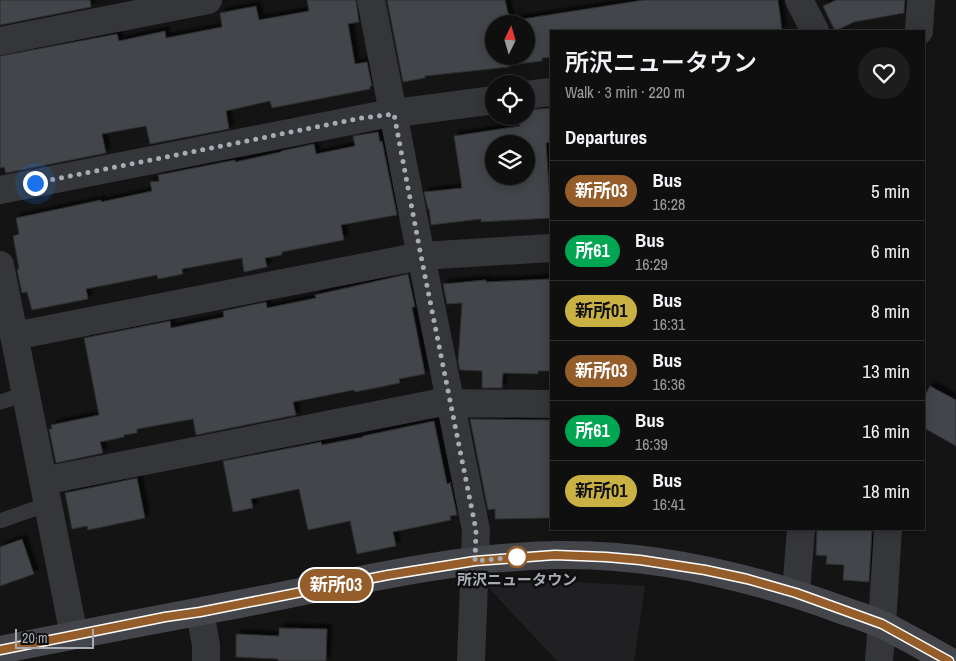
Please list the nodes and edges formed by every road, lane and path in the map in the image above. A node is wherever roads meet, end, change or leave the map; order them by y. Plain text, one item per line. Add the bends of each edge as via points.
1 (208, 0) edge
2 (371, 0) edge
3 (799, 0) edge
4 (921, 0) edge
5 (814, 30) edge
6 (919, 30) edge
7 (0, 41) edge
8 (550, 92) edge
9 (535, 94) edge
10 (485, 101) edge
11 (394, 114) junction
12 (0, 190) edge
13 (550, 248) edge
14 (421, 256) junction
15 (1, 278) edge
16 (14, 336) junction
17 (26, 394) junction
18 (0, 402) edge
19 (451, 403) junction
20 (550, 404) edge
21 (45, 492) junction
22 (0, 521) edge
23 (801, 530) edge
24 (888, 530) edge
25 (475, 561) junction
26 (796, 593) junction
27 (200, 612) junction
28 (882, 624) junction
29 (74, 635) junction
30 (0, 650) edge
31 (206, 661) edge
32 (471, 661) edge
33 (879, 661) edge
34 (949, 661) edge

1 - 7 street
2 - 11 street
3 - 5 street
4 - 6 street
8 - 9 street
10 - 11 street
11 - 12 street
11 - 14 street
13 - 14 street
14 - 16 street
14 - 19 street
15 - 16 street
16 - 17 street
17 - 18 lane
17 - 21 street
19 - 20 street
19 - 21 street via 428,405
19 - 25 street via 476,530
21 - 22 lane
21 - 29 street
23 - 26 street
24 - 28 street
25 - 26 street via 555,555 640,560 719,573
25 - 27 street
25 - 32 street
26 - 28 street
27 - 29 street
27 - 31 street
28 - 33 street
28 - 34 street
29 - 30 street

